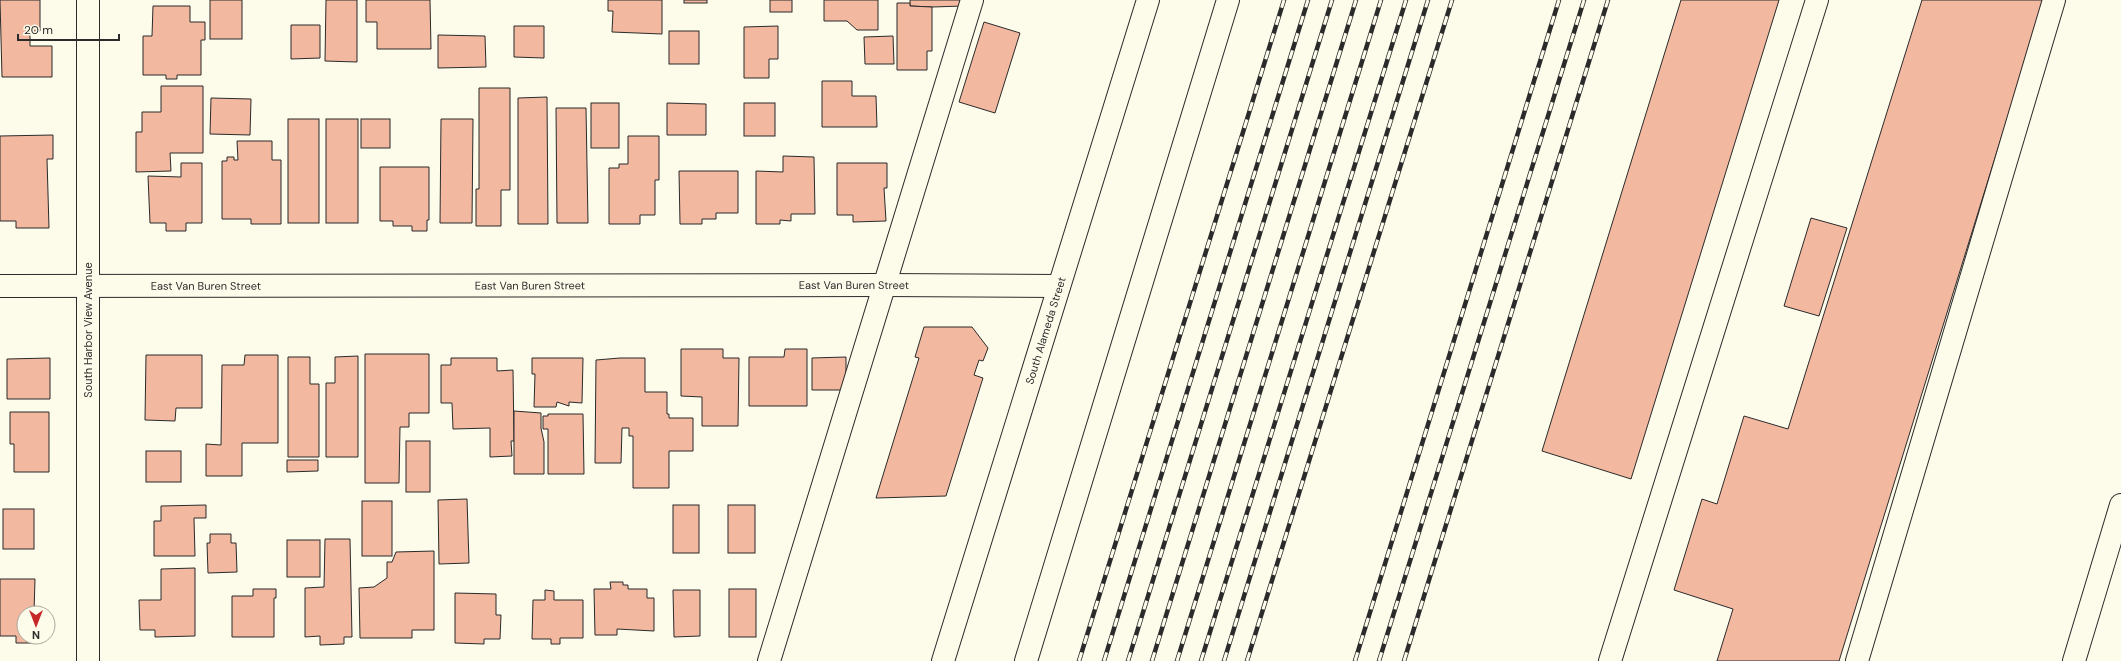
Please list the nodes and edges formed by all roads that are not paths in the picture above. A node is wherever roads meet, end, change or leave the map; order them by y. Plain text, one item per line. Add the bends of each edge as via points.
1 (88, 0) edge
2 (972, 0) edge
3 (1148, 0) edge
4 (1228, 0) edge
5 (1817, 0) edge
6 (2054, 0) edge
7 (885, 284) junction
8 (0, 286) edge
9 (88, 286) junction
10 (1059, 286) junction
11 (2121, 505) edge
12 (88, 661) edge
13 (769, 661) edge
14 (943, 661) edge
15 (1026, 661) edge
16 (1610, 661) edge
17 (1857, 661) edge
18 (2074, 661) edge

1 - 9 street, South Harbor View Avenue
2 - 7 street
3 - 10 street, South Alameda Street
4 - 15 street
5 - 16 street
6 - 17 street
7 - 9 street, East Van Buren Street
7 - 10 street, East Van Buren Street
7 - 13 street
8 - 9 street, East Van Buren Street
9 - 12 street, South Harbor View Avenue
10 - 14 street, South Alameda Street
11 - 18 street

